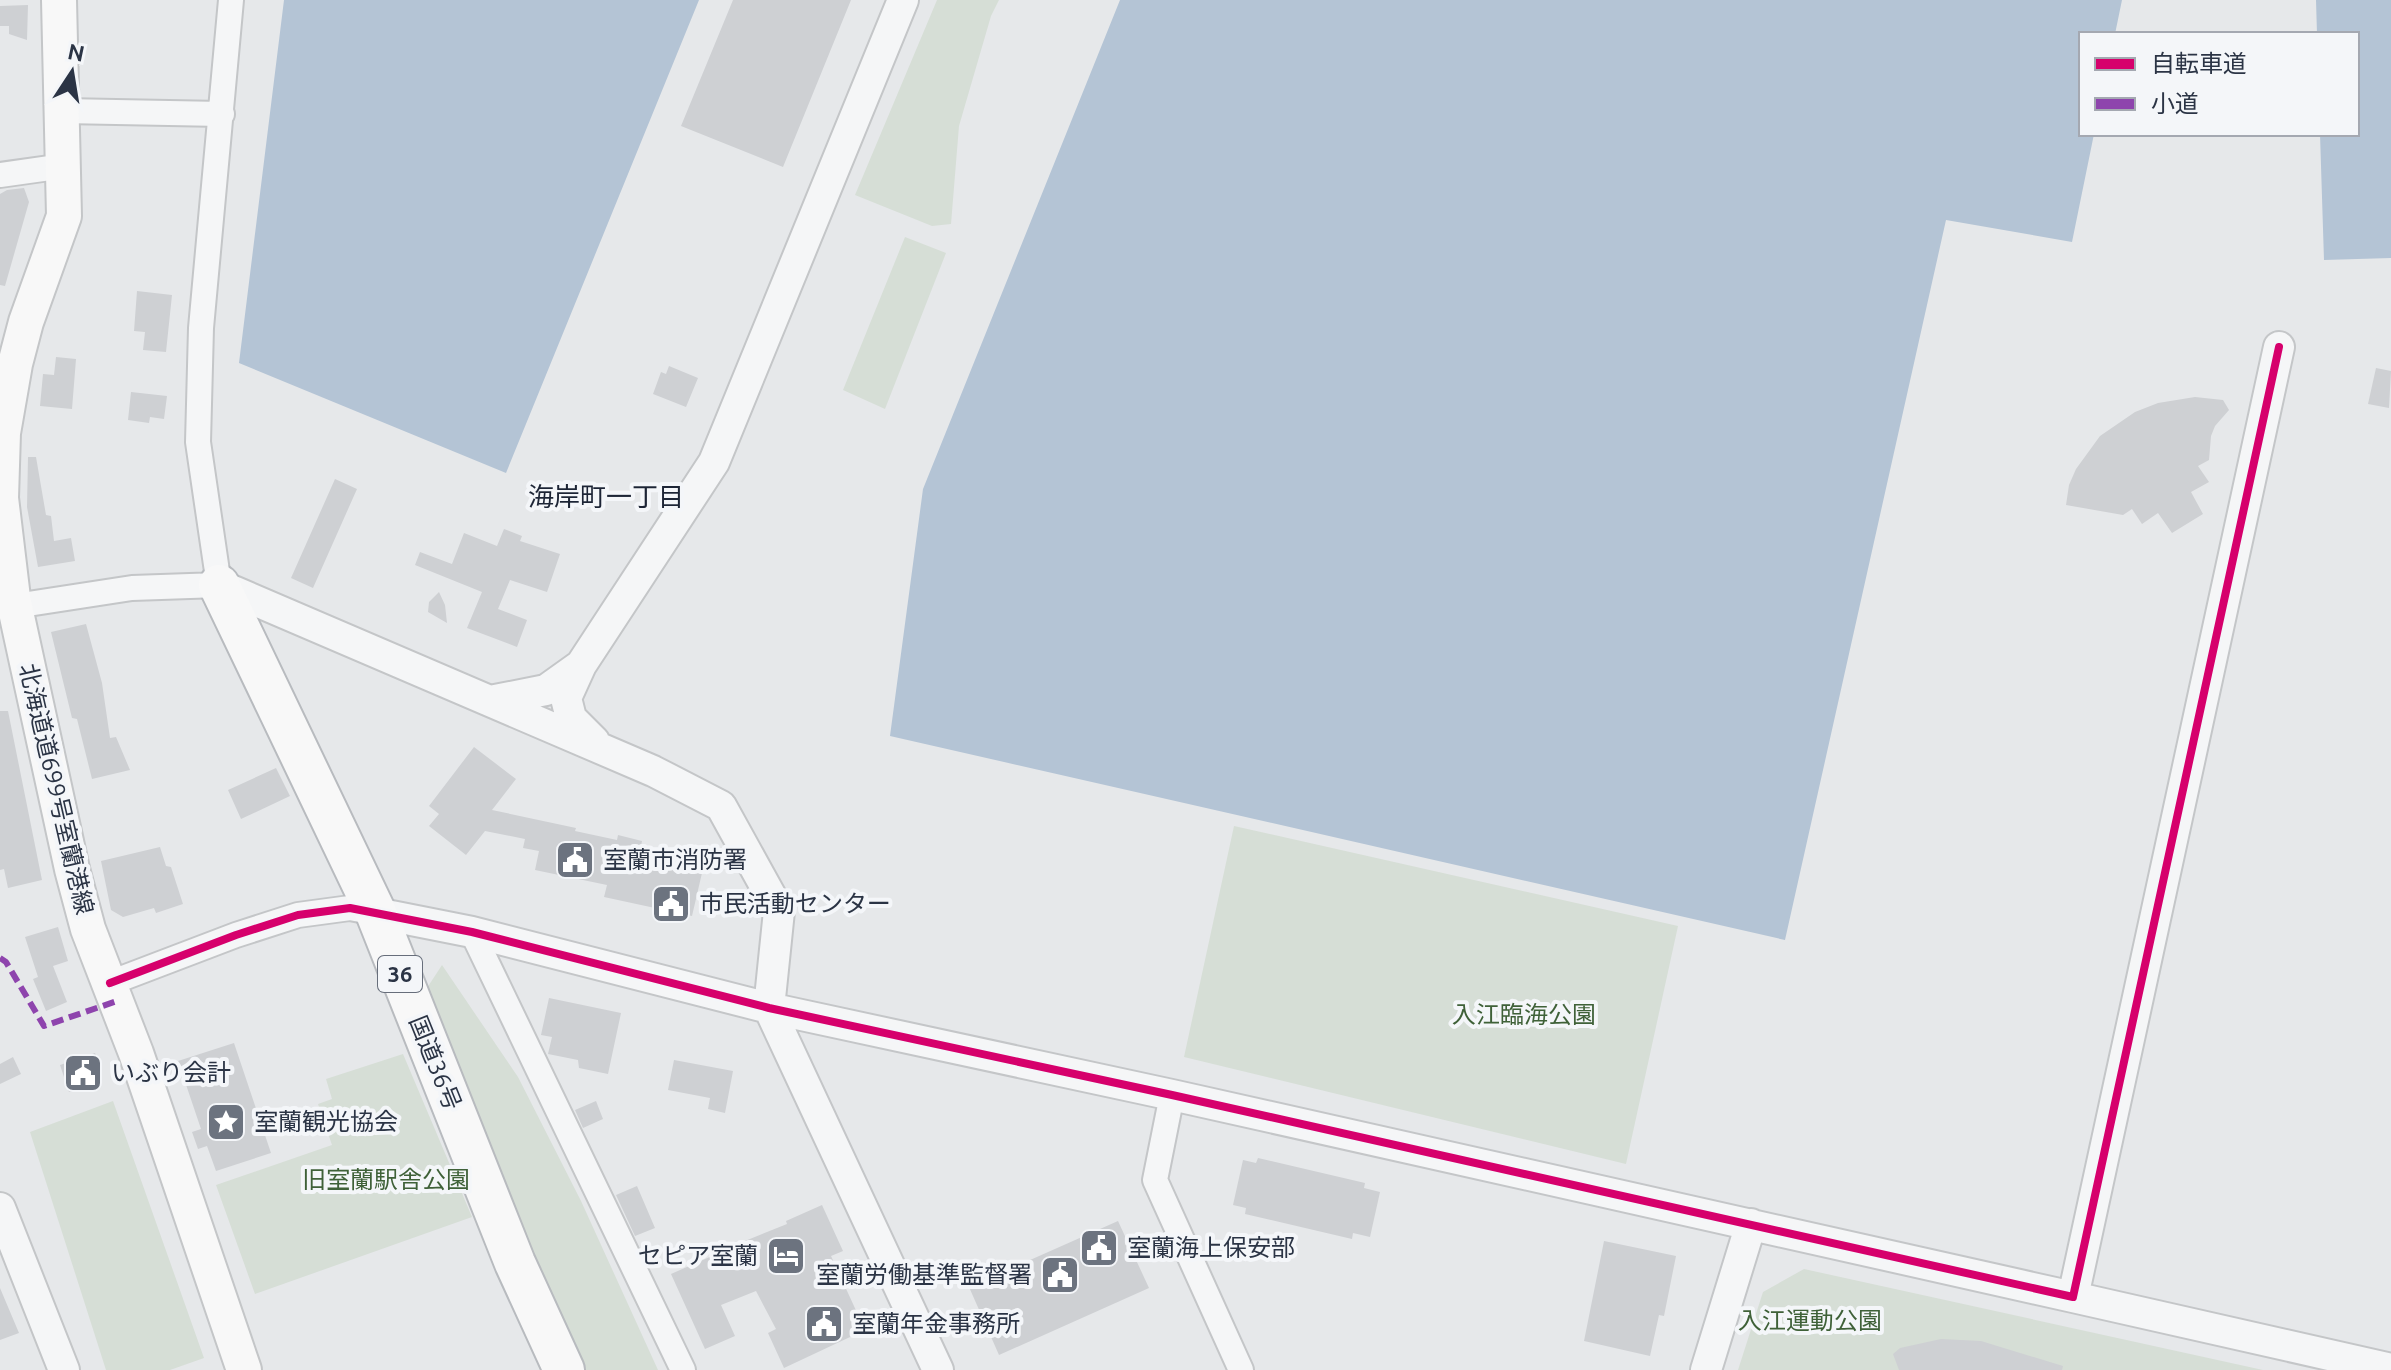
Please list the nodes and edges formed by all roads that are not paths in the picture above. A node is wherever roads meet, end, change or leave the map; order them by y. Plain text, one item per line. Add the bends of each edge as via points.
1 (59, 0) edge
2 (231, 0) edge
3 (903, 0) edge
4 (63, 111) junction
5 (222, 114) junction
6 (64, 166) junction
7 (12, 173) edge
8 (0, 187) edge
9 (2279, 347) dead end
10 (219, 585) junction
11 (9, 601) edge
12 (581, 665) junction
13 (490, 701) junction
14 (602, 749) junction
15 (376, 913) junction
16 (472, 932) junction
17 (110, 983) junction
18 (769, 1008) junction
19 (1172, 1095) junction
20 (0, 1208) edge
21 (1751, 1224) junction
22 (2073, 1297) junction
23 (2391, 1369) edge
24 (64, 1370) edge
25 (244, 1370) edge
26 (564, 1370) edge
27 (683, 1370) edge
28 (938, 1370) edge
29 (1241, 1370) edge
30 (1706, 1370) edge

1 - 4 main road, 北海道道699号室蘭港線
2 - 5 street
3 - 12 street via 714,462
4 - 5 street
4 - 6 main road, 北海道道699号室蘭港線
5 - 10 street via 201,328 198,442
6 - 7 street
6 - 11 main road, 北海道道699号室蘭港線 via 64,216 26,322 3,433
7 - 8 street
9 - 22 street
10 - 11 street
10 - 13 street
10 - 15 highway, 国道36号 / 36
11 - 17 main road, 北海道道699号室蘭港線 via 72,869
12 - 13 street via 546,690
12 - 14 street via 566,698 571,718
13 - 14 street
14 - 18 street via 721,806 779,911
15 - 16 street
15 - 17 street via 350,908 298,915
15 - 26 highway, 国道36号 / 36 via 515,1263
16 - 18 street
16 - 27 street
17 - 25 main road, 北海道道699号室蘭港線
18 - 19 street
18 - 28 street
19 - 21 street
19 - 29 street via 1155,1180
20 - 24 street
21 - 22 street
21 - 30 street
22 - 23 street

